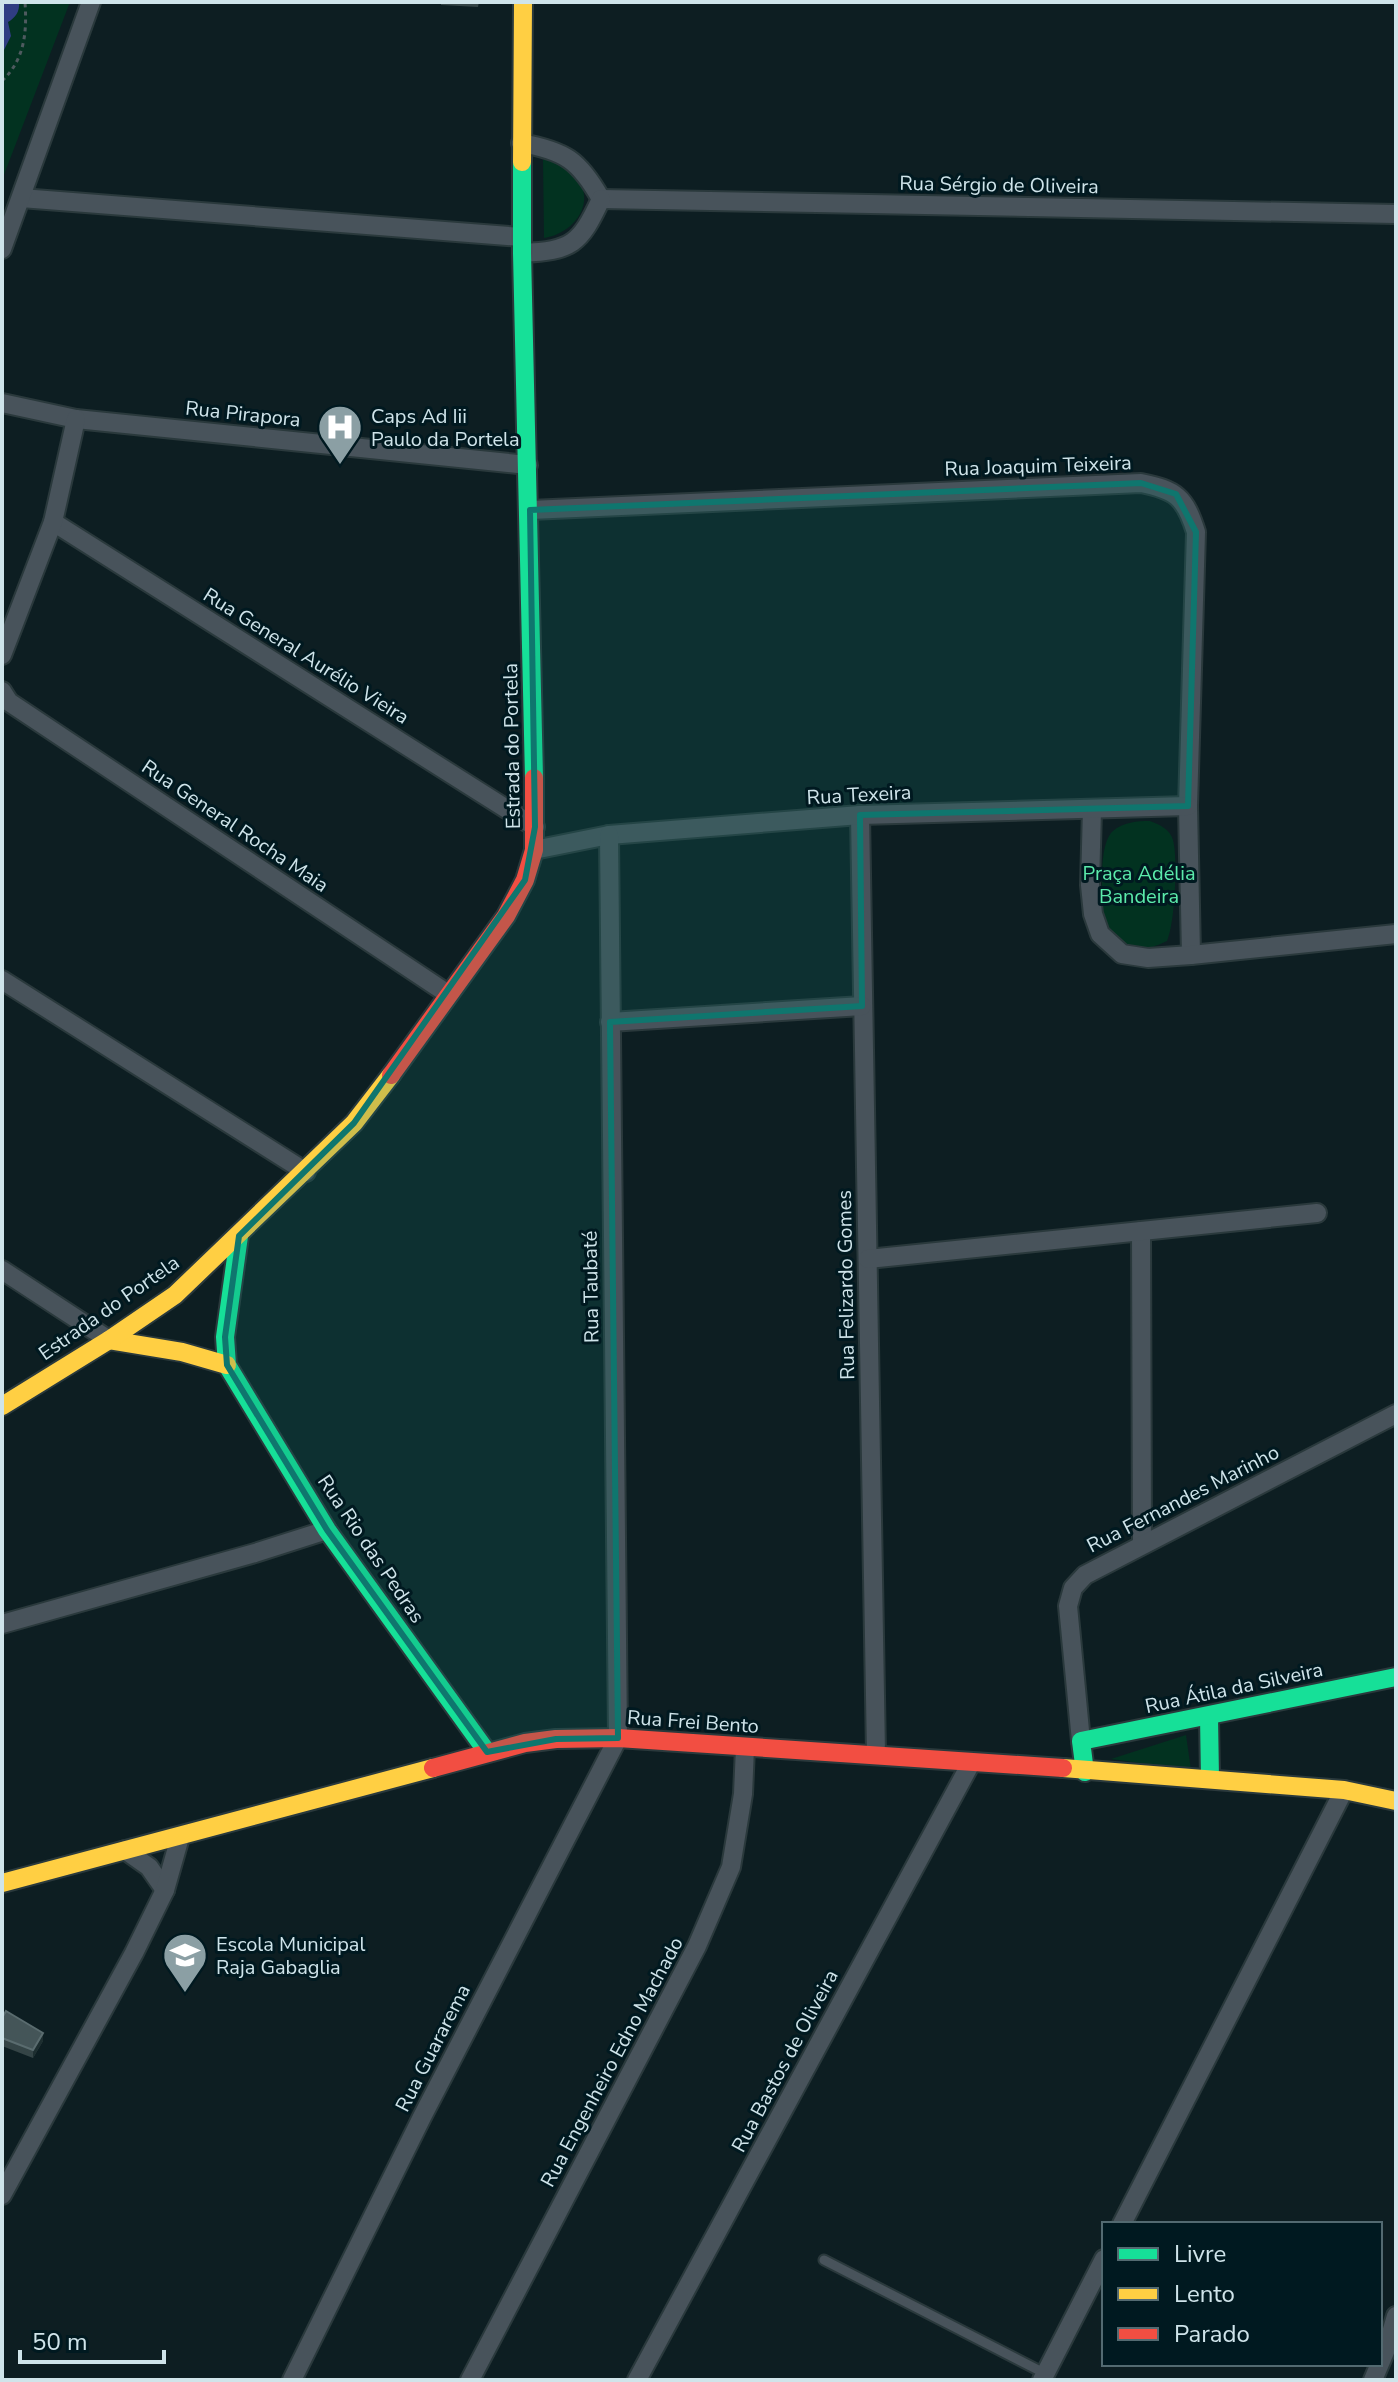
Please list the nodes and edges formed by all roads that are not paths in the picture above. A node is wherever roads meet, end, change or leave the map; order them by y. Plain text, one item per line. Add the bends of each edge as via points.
1 (91, 2) edge
2 (523, 2) edge
3 (521, 143) junction
4 (21, 198) junction
5 (601, 199) junction
6 (1396, 214) edge
7 (522, 245) junction
8 (2, 249) edge
9 (2, 403) edge
10 (76, 419) junction
11 (528, 465) junction
12 (530, 510) junction
13 (53, 522) junction
14 (2, 655) edge
15 (2, 691) edge
16 (1188, 806) junction
17 (1092, 809) junction
18 (860, 815) junction
19 (535, 827) junction
20 (609, 835) junction
21 (534, 850) junction
22 (1396, 934) edge
23 (1191, 955) junction
24 (2, 980) edge
25 (448, 994) junction
26 (862, 1006) junction
27 (610, 1022) junction
28 (306, 1172) junction
29 (1317, 1213) dead end
30 (1141, 1231) junction
31 (239, 1236) junction
32 (868, 1259) junction
33 (2, 1270) edge
34 (109, 1340) junction
35 (227, 1365) junction
36 (2, 1406) edge
37 (1396, 1414) edge
38 (327, 1530) junction
39 (1142, 1544) junction
40 (2, 1624) edge
41 (1396, 1677) edge
42 (1209, 1716) junction
43 (618, 1738) junction
44 (1081, 1741) junction
45 (745, 1748) junction
46 (487, 1752) junction
47 (876, 1754) junction
48 (971, 1763) junction
49 (1085, 1772) junction
50 (1210, 1779) junction
51 (1344, 1790) junction
52 (1396, 1801) edge
53 (180, 1837) junction
54 (125, 1850) junction
55 (2, 1883) edge
56 (165, 1890) junction
57 (2, 2195) edge
58 (1123, 2222) edge
59 (824, 2260) dead end
60 (1102, 2263) edge
61 (1396, 2316) edge
62 (1382, 2359) edge
63 (1044, 2377) edge
64 (292, 2380) edge
65 (470, 2380) edge
66 (637, 2380) edge

1 - 4 street
2 - 3 street, Estrada do Portela
3 - 5 street via 564,154
3 - 7 street, Estrada do Portela
4 - 7 street
4 - 8 street
5 - 6 street, Rua Sérgio de Oliveira
5 - 7 street via 587,229 561,250
7 - 11 street, Estrada do Portela
9 - 10 street, Rua Pirapora
10 - 11 street, Rua Pirapora
10 - 13 street
11 - 12 street, Estrada do Portela
12 - 16 street, Rua Joaquim Teixeira via 1141,483 1161,487 1176,494 1196,532
12 - 19 street, Estrada do Portela
13 - 14 street
13 - 19 street, Rua General Aurélio Vieira
15 - 25 street, Rua General Rocha Maia via 9,702
16 - 17 street, Rua Texeira
16 - 23 street, Rua Joaquim Teixeira
17 - 18 street, Rua Texeira
17 - 23 street via 1090,885 1100,934 1122,954
18 - 20 street, Rua Texeira
18 - 26 street, Rua Felizardo Gomes
19 - 21 street, Estrada do Portela
20 - 21 street, Rua Texeira
20 - 27 street, Rua Taubaté
21 - 25 street, Estrada do Portela via 506,916
22 - 23 street
24 - 28 street
25 - 28 street, Estrada do Portela via 354,1123
26 - 27 street
26 - 32 street, Rua Felizardo Gomes
27 - 43 street, Rua Taubaté
28 - 31 street, Estrada do Portela
29 - 30 street
30 - 32 street
30 - 39 street
31 - 34 street, Estrada do Portela via 175,1295
31 - 35 street via 225,1337
32 - 47 street, Rua Felizardo Gomes
33 - 34 street
34 - 35 street
34 - 36 street, Estrada do Portela
35 - 38 street, Rua Rio das Pedras
37 - 39 street, Rua Fernandes Marinho
38 - 40 street
38 - 46 street, Rua Rio das Pedras
39 - 44 street, Rua Fernandes Marinho via 1085,1575 1073,1588 1068,1606
41 - 42 street, Rua Átila da Silveira
42 - 44 street, Rua Átila da Silveira
42 - 50 street
43 - 45 street, Rua Frei Bento
43 - 46 street, Rua Frei Bento via 556,1739
43 - 64 street, Rua Guararema
44 - 49 street, Rua Fernandes Marinho
45 - 47 street, Rua Frei Bento
45 - 65 street, Rua Engenheiro Edno Machado via 731,1867 697,1946
46 - 53 street, Rua Frei Bento
47 - 48 street, Rua Frei Bento
48 - 49 street, Rua Frei Bento
48 - 66 street, Rua Bastos de Oliveira
49 - 50 street, Rua Frei Bento
50 - 51 street, Rua Frei Bento
51 - 52 street, Rua Frei Bento
51 - 58 street
53 - 54 street, Rua Frei Bento
53 - 56 street
54 - 55 street, Rua Frei Bento
54 - 56 street via 149,1867
56 - 57 street
59 - 63 lane
60 - 63 street
61 - 62 street

